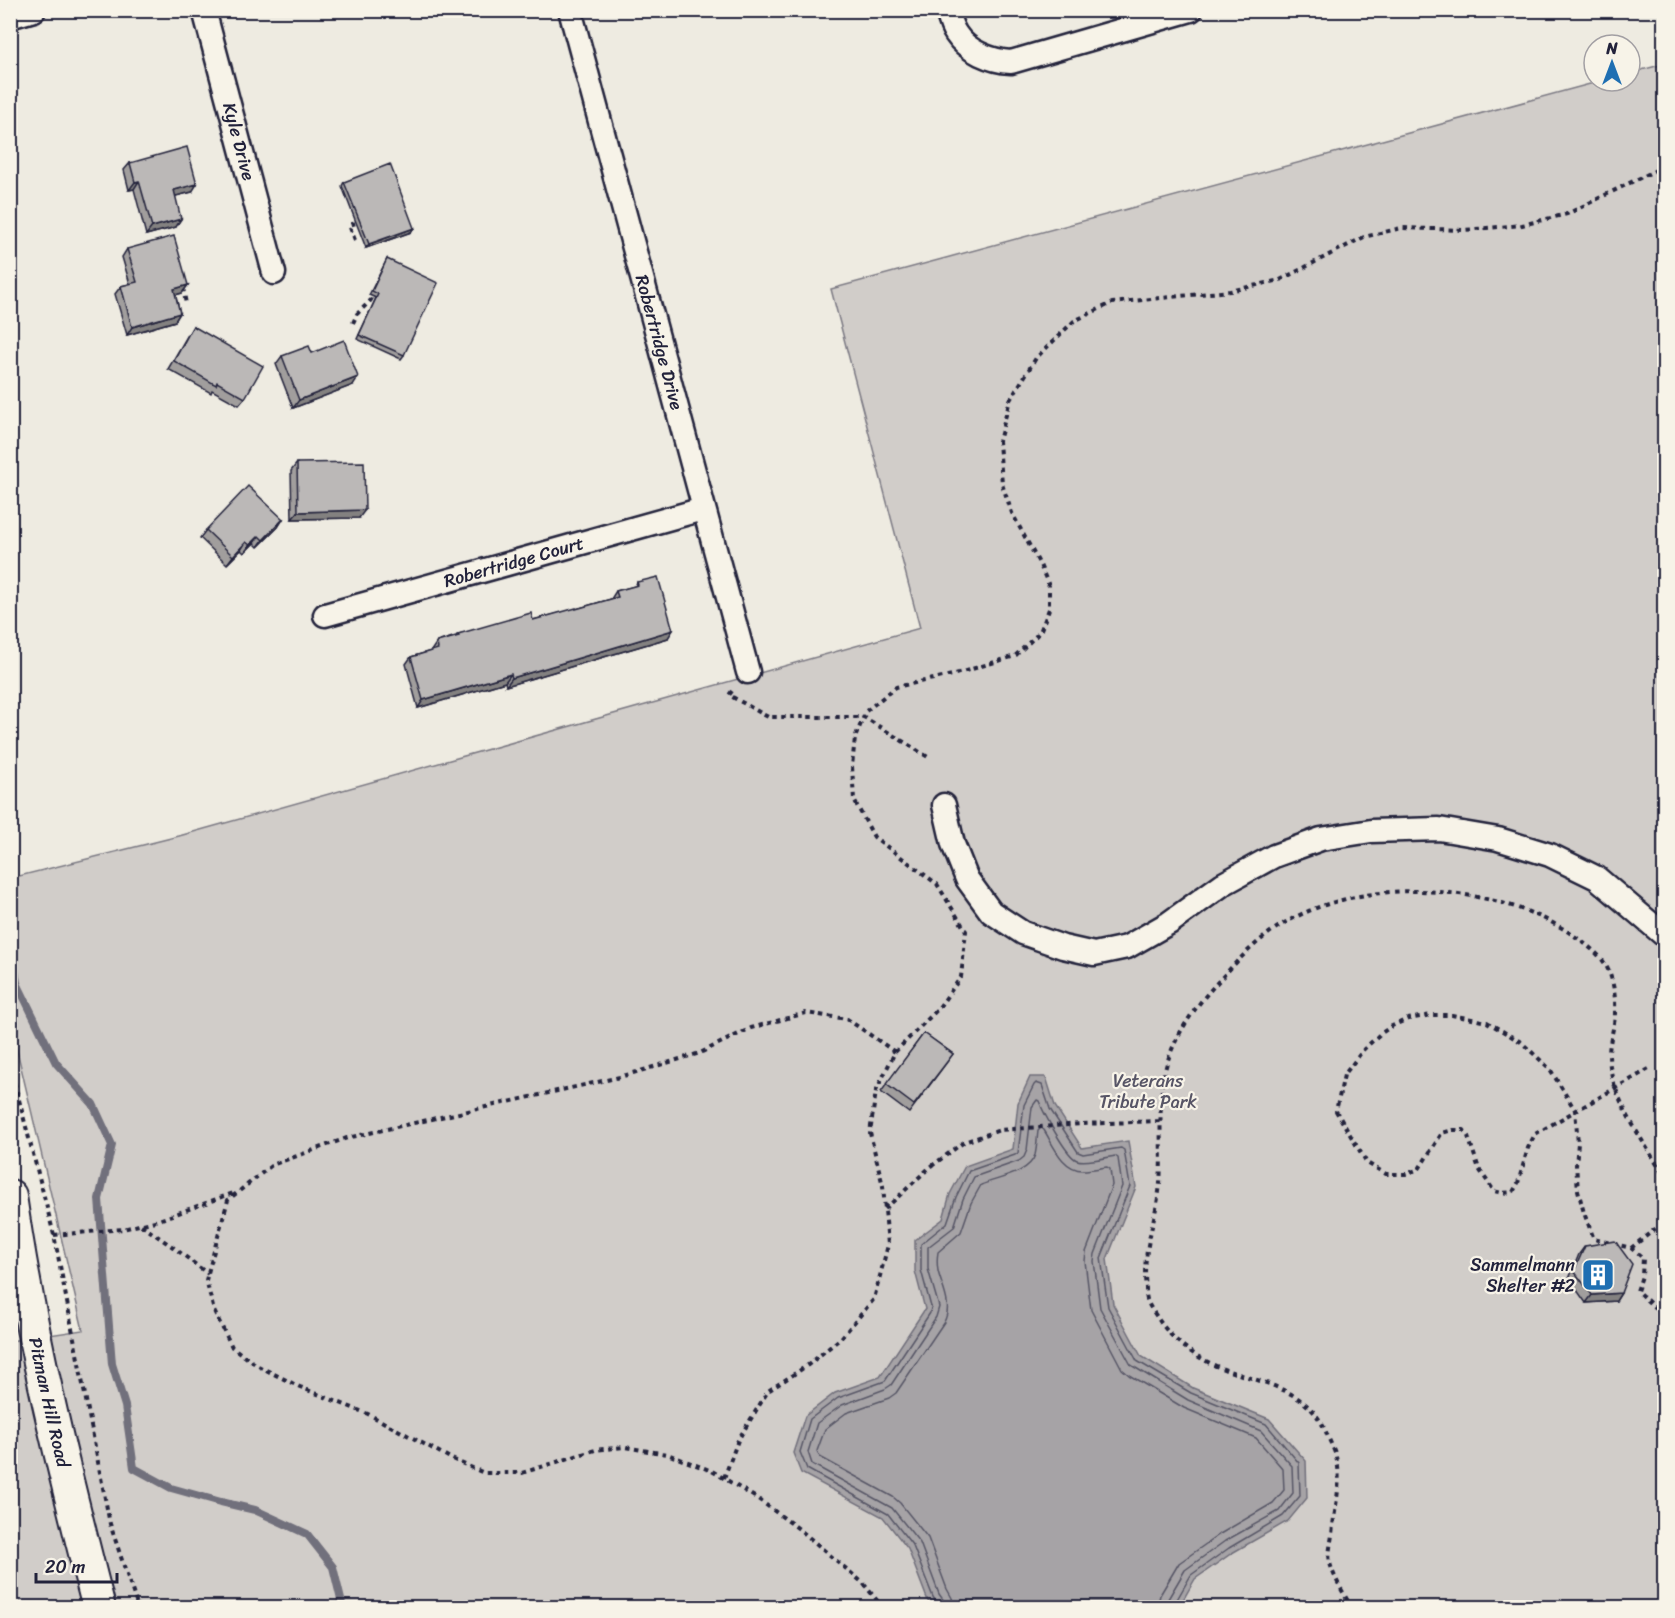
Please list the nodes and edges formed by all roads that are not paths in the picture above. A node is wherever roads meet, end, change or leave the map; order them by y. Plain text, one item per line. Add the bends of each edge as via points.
1 (204, 10) edge
2 (570, 10) edge
3 (947, 10) edge
4 (1191, 10) edge
5 (274, 273) dead end
6 (703, 509) junction
7 (325, 615) dead end
8 (748, 672) road end
9 (944, 806) dead end
10 (1665, 935) edge
11 (10, 1196) edge
12 (99, 1608) edge

1 - 5 street, Kyle Drive
2 - 6 street, Robertridge Drive
3 - 4 street via 956,34 968,46 978,53 1011,62
6 - 7 street, Robertridge Court
6 - 8 street, Robertridge Drive
9 - 10 street via 967,879 991,912 1023,933 1094,954 1127,947 1223,884 1274,856 1321,839 1371,831 1439,829 1498,839 1550,855 1597,878
11 - 12 main road, Pitman Hill Road via 20,1266 53,1423

